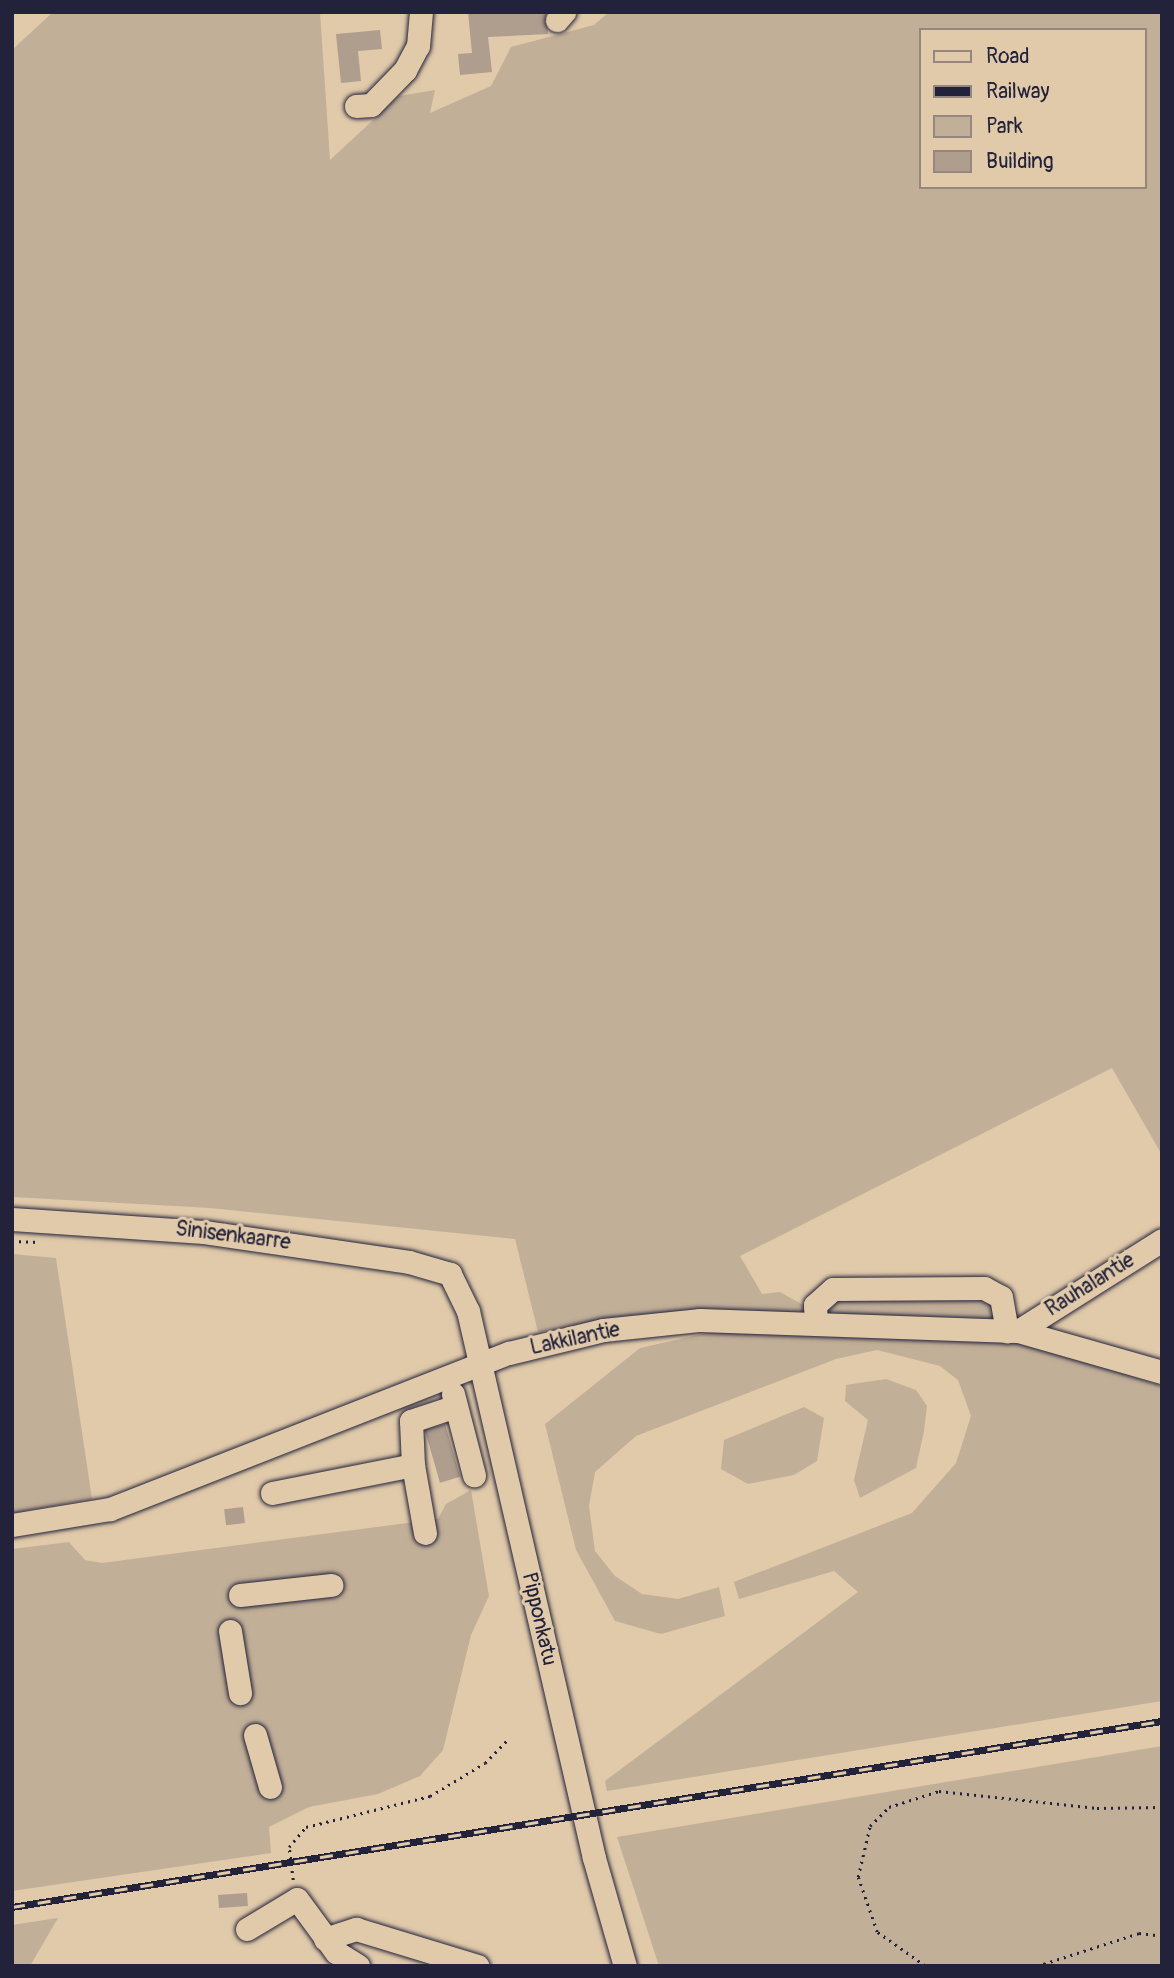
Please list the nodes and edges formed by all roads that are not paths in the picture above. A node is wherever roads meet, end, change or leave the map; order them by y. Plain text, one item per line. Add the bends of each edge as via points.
1 (421, 12) edge
2 (356, 106) dead end
3 (12, 1219) edge
4 (1162, 1240) edge
5 (450, 1274) joint
6 (816, 1324) junction
7 (1013, 1331) junction
8 (480, 1364) junction
9 (1162, 1372) edge
10 (449, 1377) junction
11 (456, 1406) junction
12 (413, 1465) junction
13 (474, 1475) dead end
14 (272, 1493) dead end
15 (12, 1525) edge
16 (425, 1533) dead end
17 (331, 1585) dead end
18 (240, 1595) dead end
19 (230, 1632) dead end
20 (240, 1693) dead end
21 (255, 1735) dead end
22 (270, 1787) dead end
23 (247, 1929) dead end
24 (325, 1939) junction
25 (358, 1966) edge
26 (478, 1966) edge
27 (625, 1966) edge

1 - 2 street via 418,46 405,70 371,105
3 - 5 street, Sinisenkaarre via 204,1232 409,1262
4 - 7 street, Rauhalantie
5 - 8 street, Pipponkatu via 464,1297
6 - 7 street, Lakkilantie
6 - 7 street via 815,1305 833,1289 984,1288 1001,1297
6 - 8 street, Lakkilantie via 701,1320 603,1330
7 - 9 street, Lakkilantie
8 - 10 street, Lakkilantie
8 - 27 street, Pipponkatu via 594,1858
10 - 11 street
10 - 15 street, Lakkilantie via 171,1488 110,1508
11 - 12 street via 411,1421
11 - 13 street
12 - 14 street
12 - 16 street
17 - 18 street
19 - 20 street
21 - 22 street
23 - 24 street via 297,1899
24 - 25 street
24 - 26 street via 356,1929

